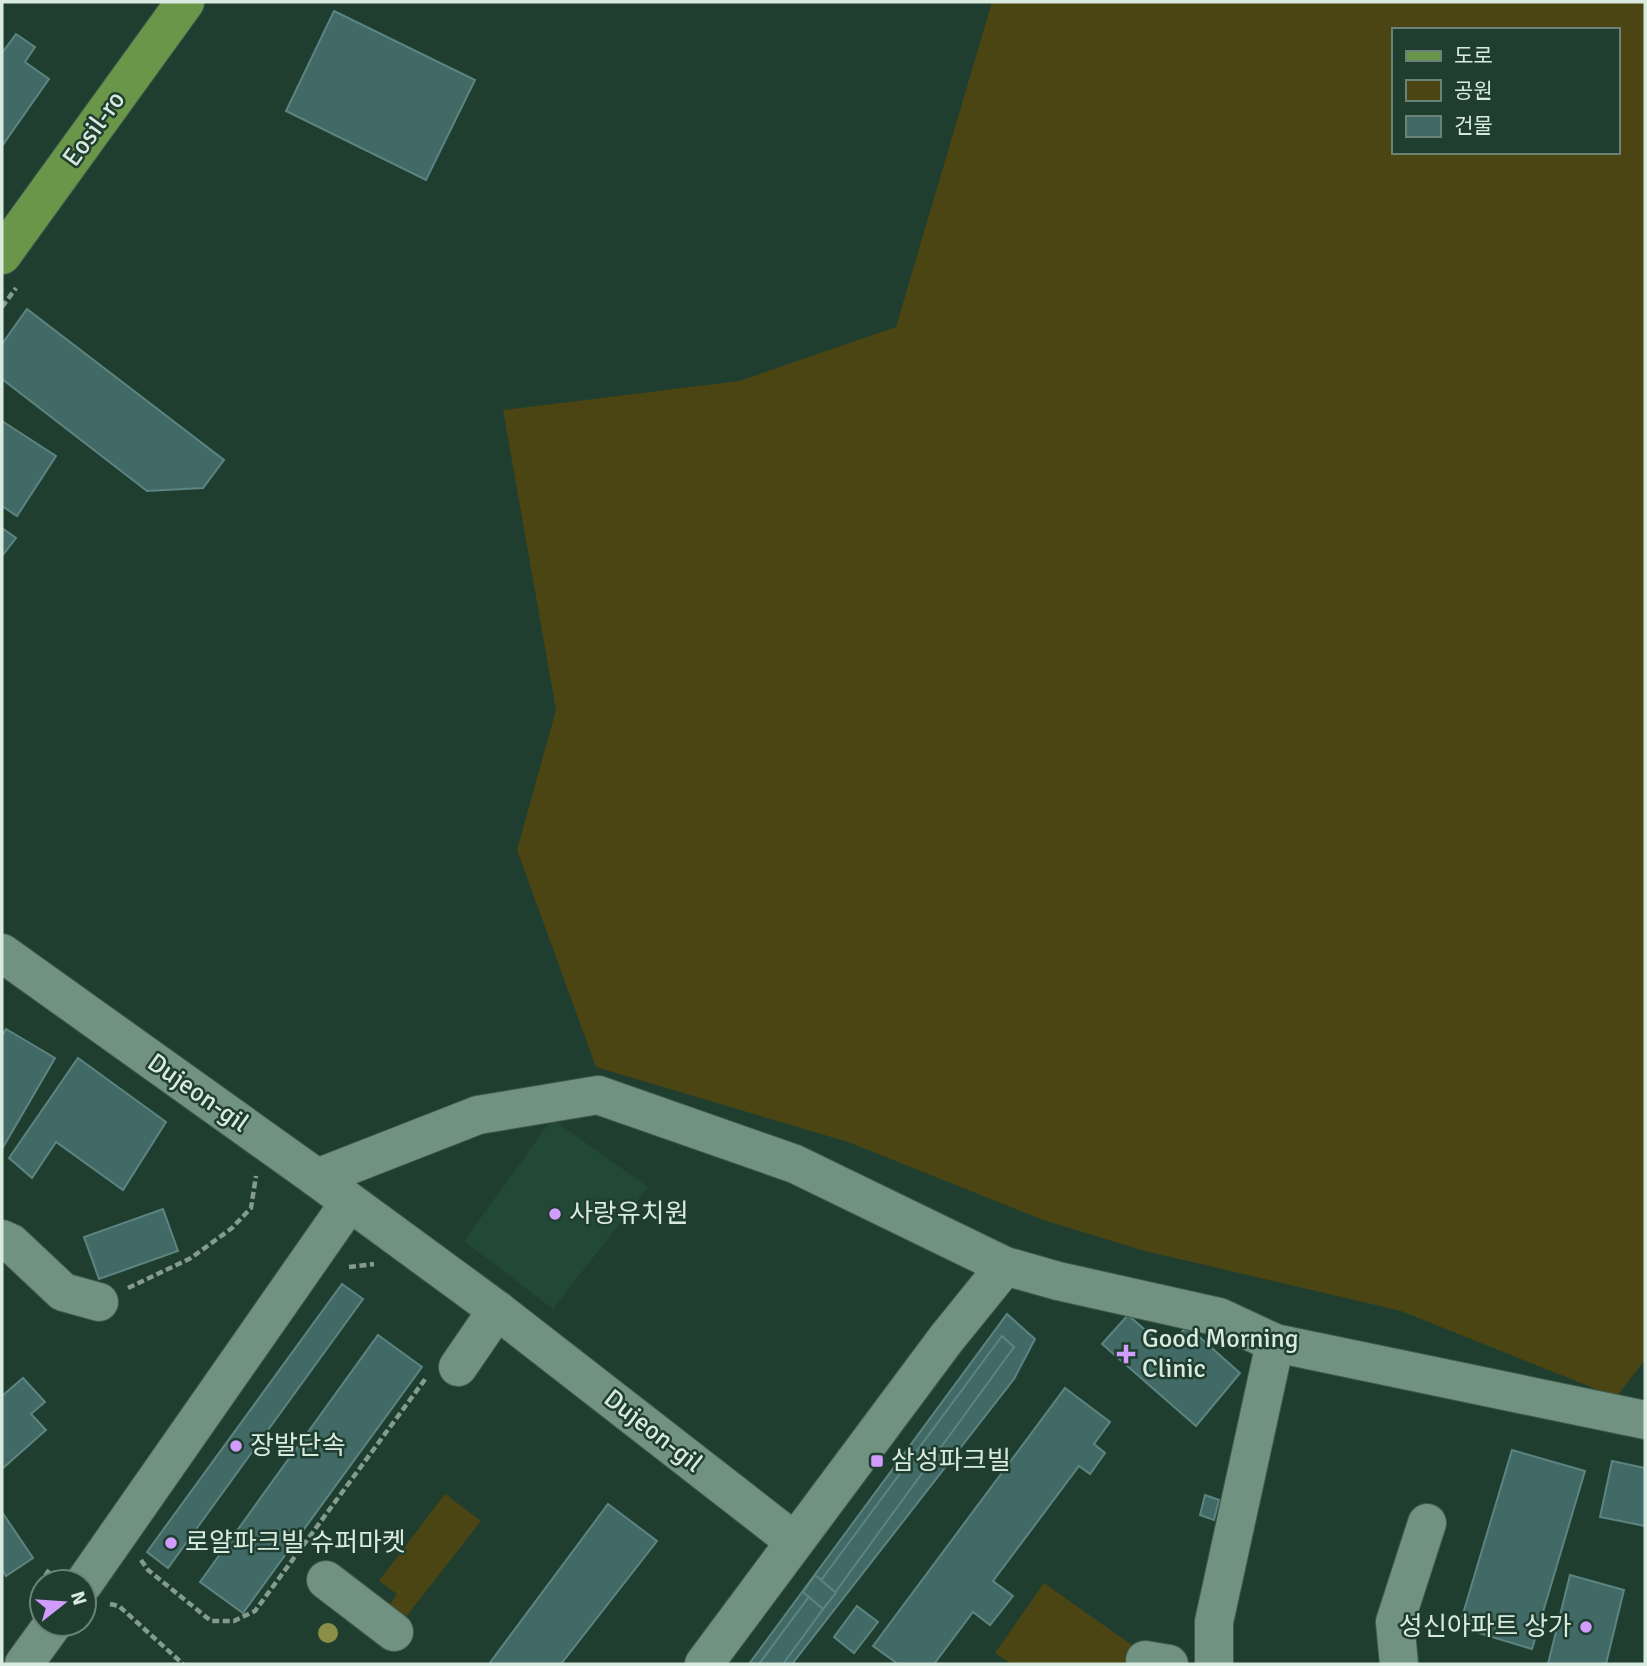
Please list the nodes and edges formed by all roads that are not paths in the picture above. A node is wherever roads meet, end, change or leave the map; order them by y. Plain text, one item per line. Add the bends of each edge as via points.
1 (185, 2) edge
2 (2, 255) edge
3 (2, 953) edge
4 (317, 1178) junction
5 (349, 1203) junction
6 (2, 1239) edge
7 (1005, 1266) junction
8 (81, 1297) road end
9 (497, 1310) junction
10 (1275, 1343) junction
11 (443, 1371) road end
12 (1645, 1420) edge
13 (1427, 1523) dead end
14 (794, 1541) junction
15 (91, 1568) edge
16 (326, 1580) dead end
17 (394, 1632) dead end
18 (33, 1638) edge
19 (24, 1664) edge
20 (704, 1664) edge
21 (1214, 1664) edge
22 (1399, 1664) edge

1 - 2 main road, Eosil-ro
3 - 4 street, Dujeon-gil
4 - 5 street, Dujeon-gil
4 - 7 street via 478,1115 598,1095 794,1164
5 - 9 street, Dujeon-gil
5 - 15 street
6 - 8 street
7 - 10 street via 1219,1317
7 - 14 street
9 - 11 street
9 - 14 street, Dujeon-gil
10 - 12 street
10 - 21 street via 1214,1622
13 - 22 street via 1395,1622
14 - 20 street
16 - 17 street
18 - 19 street

